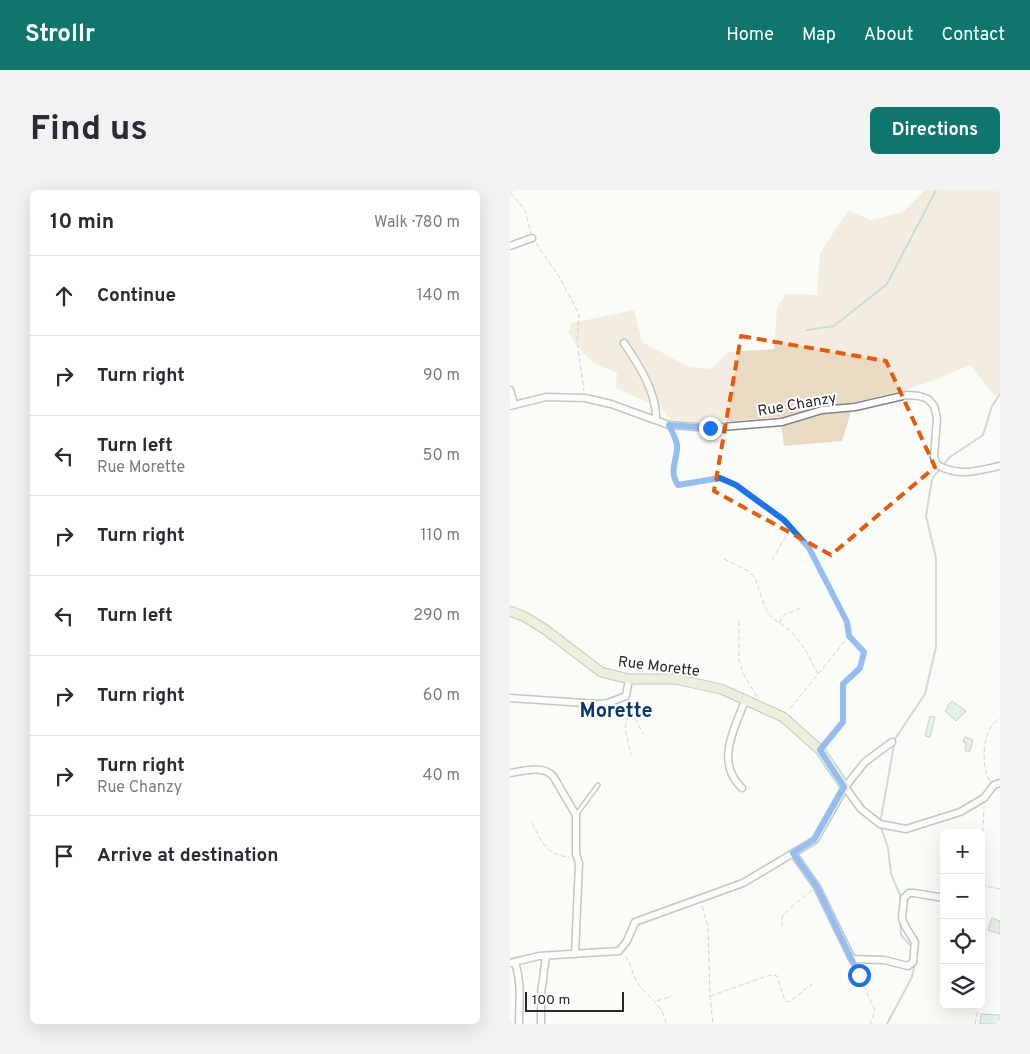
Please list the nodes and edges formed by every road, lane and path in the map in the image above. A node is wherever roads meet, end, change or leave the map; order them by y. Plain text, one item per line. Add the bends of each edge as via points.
1 (510, 192) edge
2 (532, 238) junction
3 (510, 246) edge
4 (624, 344) dead end
5 (510, 390) edge
6 (585, 398) junction
7 (512, 405) edge
8 (656, 420) junction
9 (669, 425) junction
10 (1000, 466) edge
11 (791, 528) junction
12 (724, 559) dead end
13 (772, 560) dead end
14 (803, 607) dead end
15 (510, 611) edge
16 (739, 621) dead end
17 (779, 623) junction
18 (849, 636) junction
19 (818, 674) junction
20 (629, 679) junction
21 (626, 696) junction
22 (510, 698) edge
23 (745, 701) junction
24 (757, 705) junction
25 (629, 712) junction
26 (783, 717) junction
27 (1000, 719) edge
28 (643, 734) dead end
29 (892, 742) dead end
30 (820, 750) junction
31 (631, 755) dead end
32 (510, 773) edge
33 (997, 784) edge
34 (598, 785) dead end
35 (844, 787) junction
36 (742, 788) dead end
37 (984, 798) junction
38 (576, 815) junction
39 (532, 823) dead end
40 (983, 829) edge
41 (793, 853) junction
42 (579, 863) junction
43 (985, 886) edge
44 (817, 887) junction
45 (1000, 889) edge
46 (940, 897) edge
47 (700, 898) junction
48 (782, 927) dead end
49 (618, 951) junction
50 (575, 954) junction
51 (546, 956) junction
52 (852, 959) junction
53 (513, 963) edge
54 (812, 984) dead end
55 (672, 996) dead end
56 (710, 996) junction
57 (656, 1001) junction
58 (978, 1009) edge
59 (519, 1024) edge
60 (541, 1024) edge
61 (666, 1024) edge
62 (714, 1024) edge
63 (870, 1024) edge
64 (975, 1024) edge

1 - 2 path via 525,210
2 - 3 street
2 - 6 path via 580,314 577,341
4 - 8 street via 638,362 649,388
5 - 7 street
6 - 7 street, Rue Chanzy via 546,397
6 - 8 street, Rue Chanzy
8 - 9 street, Rue Chanzy
9 - 10 street, Rue Chanzy via 710,428 781,422 822,410 855,407 907,395 919,396 934,406 937,418 934,457 937,465 959,473
9 - 11 path via 677,444 673,463 674,480 678,485 720,478 736,485
11 - 13 path
11 - 18 path via 809,548 847,622
12 - 17 path via 755,578 768,612
14 - 17 path via 784,615
15 - 20 street, Rue Morette via 546,630 601,672
16 - 24 path via 739,660 757,695
17 - 19 path via 791,631 805,649
18 - 19 path
18 - 30 path via 864,652 860,668 843,684 843,722
19 - 26 path
20 - 21 street
20 - 23 street, Rue Morette via 675,679 721,689
21 - 22 street via 599,704
21 - 25 path
23 - 24 street, Rue Morette
23 - 36 street via 728,751 731,775
24 - 26 street, Rue Morette
25 - 28 path
25 - 31 path via 625,728
26 - 30 street, Rue Morette
27 - 33 path via 994,722 987,734 984,760 987,776
29 - 35 street via 865,762
30 - 35 street, Rue Morette
32 - 38 street via 548,770
33 - 37 street
34 - 38 lane
35 - 37 street via 861,809 880,824 906,829 960,812
35 - 41 street via 814,840
37 - 40 path
38 - 42 street
39 - 42 path via 546,848
41 - 44 street
41 - 47 street via 743,883
42 - 50 street
43 - 45 path
44 - 48 path via 782,917
44 - 52 street
46 - 52 street via 914,892 904,898 902,918 915,942 911,965
47 - 49 street via 635,922
47 - 56 path via 708,927
49 - 50 street
49 - 57 path via 628,960 638,984
50 - 51 street
51 - 53 street
51 - 60 street
52 - 63 path via 875,1011
53 - 59 street via 521,984
54 - 56 path via 789,1002 785,1002 775,975
55 - 57 path
56 - 62 path
57 - 61 path
58 - 64 path

